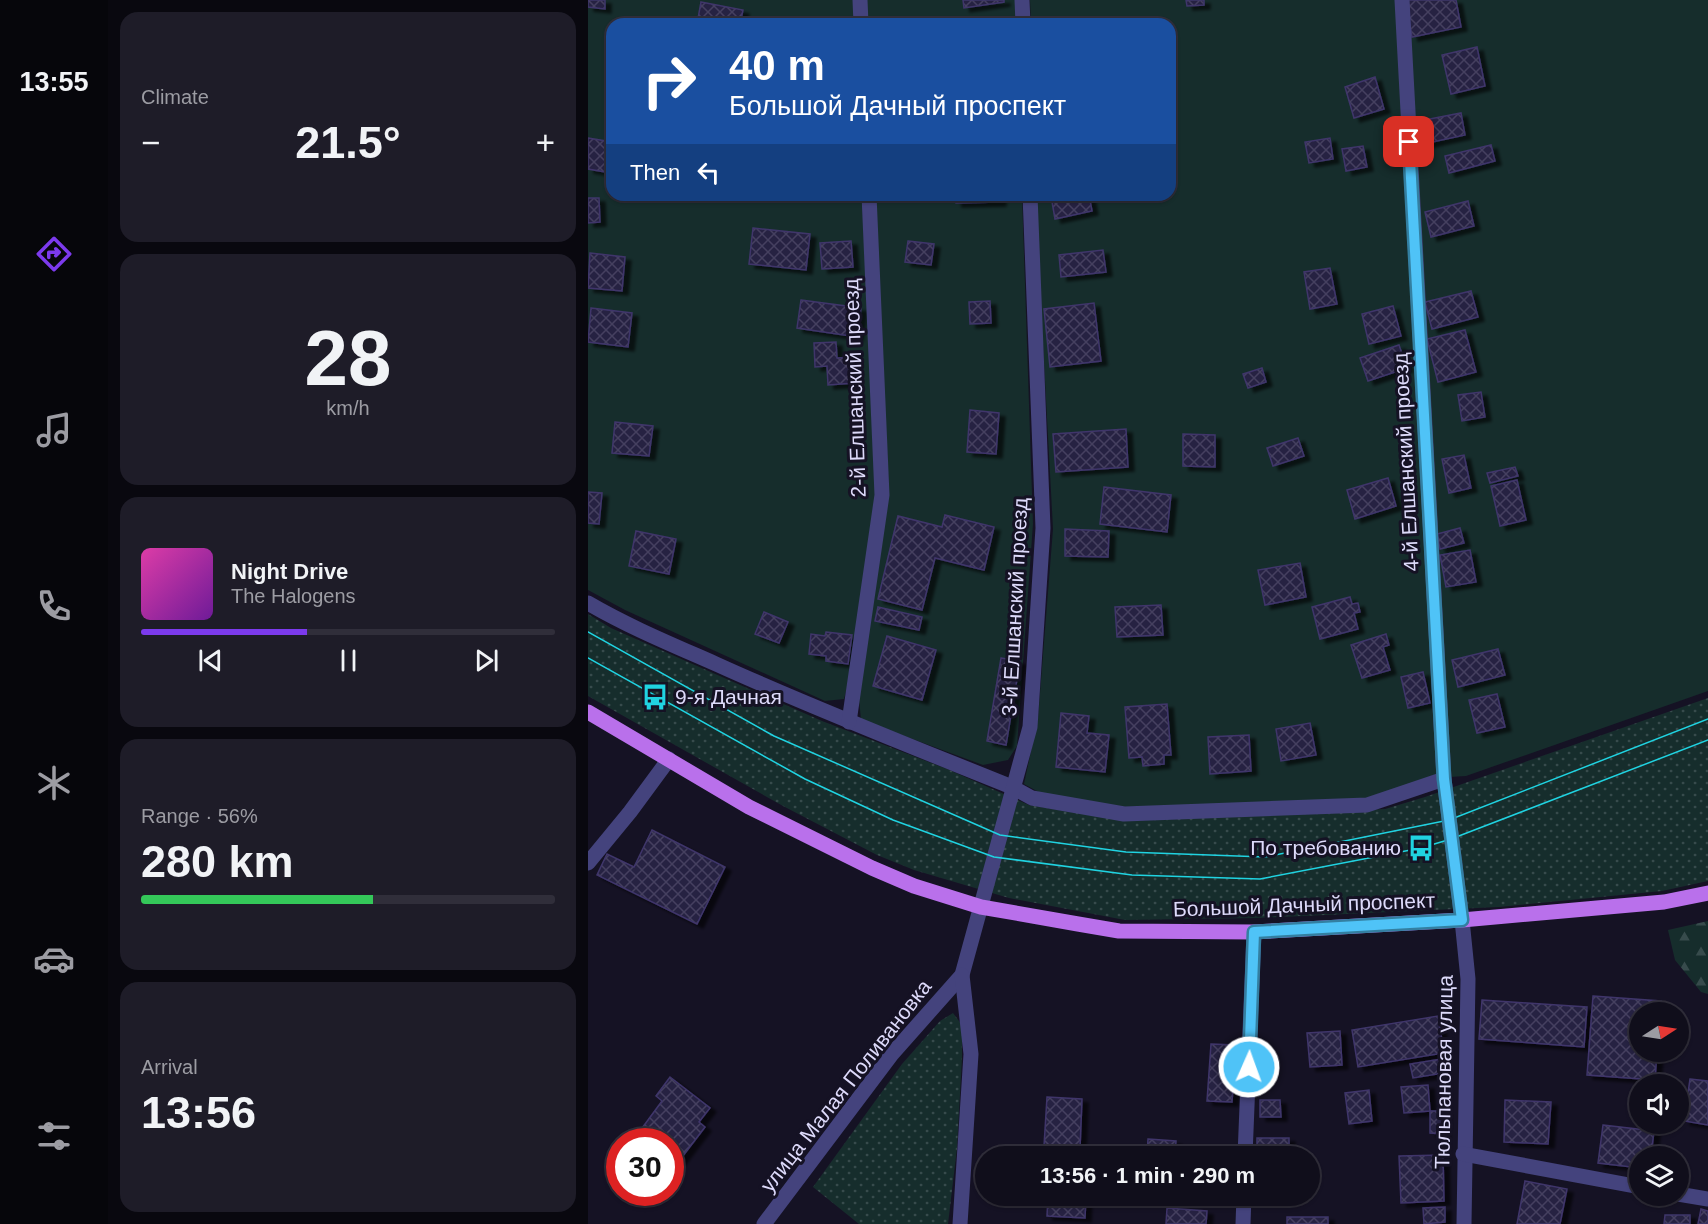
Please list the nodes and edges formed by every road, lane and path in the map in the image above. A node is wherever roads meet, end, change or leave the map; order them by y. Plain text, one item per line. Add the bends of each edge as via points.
1 (860, 0) edge
2 (1022, 0) edge
3 (1402, 0) edge
4 (861, 18) edge
5 (1023, 18) edge
6 (869, 201) edge
7 (1030, 201) edge
8 (588, 603) edge
9 (588, 712) edge
10 (849, 722) junction
11 (669, 759) junction
12 (1444, 779) junction
13 (1012, 786) junction
14 (588, 863) edge
15 (1708, 893) edge
16 (981, 907) junction
17 (1462, 920) junction
18 (1254, 932) junction
19 (962, 975) junction
20 (1245, 1146) edge
21 (1463, 1154) junction
22 (1629, 1184) edge
23 (1689, 1196) edge
24 (1708, 1199) edge
25 (1243, 1206) edge
26 (764, 1224) edge
27 (960, 1224) edge
28 (1242, 1224) edge
29 (1464, 1224) edge

1 - 4 street
2 - 5 street
3 - 12 street, 4-й Елшанский проезд
6 - 10 street, 2-й Елшанский проезд via 882,495
7 - 13 street, 3-й Елшанский проезд via 1043,528 1030,727
8 - 10 street via 613,618
9 - 11 main road, Большой Дачный проспект
10 - 13 street
11 - 14 street
11 - 16 main road, Большой Дачный проспект via 750,807 872,867 914,886
12 - 13 street via 1367,805 1124,814 1032,798
12 - 17 street, 4-й Елшанский проезд
13 - 16 street, 3-й Елшанский проезд
15 - 17 main road, Большой Дачный проспект via 1664,902
16 - 18 main road, Большой Дачный проспект via 1119,931
16 - 19 street, улица Малая Поливановка
17 - 18 main road, Большой Дачный проспект
17 - 21 street, Тюльпановая улица via 1468,979
18 - 20 street
19 - 26 street, улица Малая Поливановка via 892,1054
19 - 27 street via 971,1053
21 - 22 street
21 - 29 street, Тюльпановая улица
23 - 24 street
25 - 28 street

